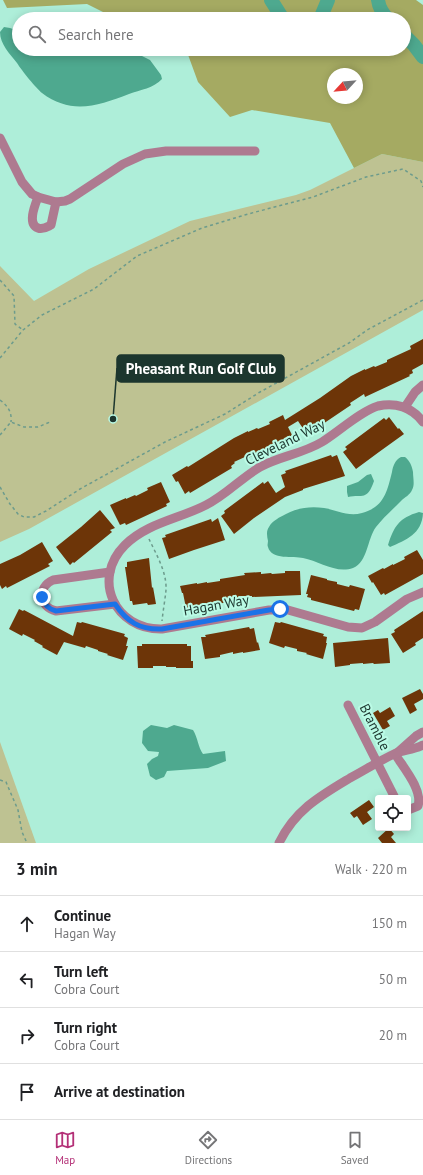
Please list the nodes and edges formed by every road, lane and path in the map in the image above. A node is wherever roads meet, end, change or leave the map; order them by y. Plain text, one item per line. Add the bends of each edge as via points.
1 (0, 138) edge
2 (255, 151) dead end
3 (423, 187) edge
4 (38, 197) junction
5 (56, 202) junction
6 (0, 280) edge
7 (423, 300) edge
8 (23, 330) junction
9 (0, 358) edge
10 (423, 385) edge
11 (0, 400) edge
12 (405, 407) junction
13 (11, 422) junction
14 (50, 422) dead end
15 (423, 422) edge
16 (0, 435) edge
17 (0, 486) edge
18 (144, 531) junction
19 (110, 572) junction
20 (423, 592) edge
21 (115, 604) junction
22 (163, 614) junction
23 (165, 620) dead end
24 (162, 629) junction
25 (348, 705) dead end
26 (423, 732) edge
27 (423, 745) edge
28 (395, 754) junction
29 (377, 762) junction
30 (0, 780) edge
31 (394, 795) edge
32 (411, 809) edge
33 (27, 843) edge
34 (279, 843) edge

1 - 4 street via 26,187
2 - 5 street via 166,151 145,154 123,164 70,199
3 - 8 path via 421,181 403,169 366,177 313,197 202,228 137,256 94,289 42,315
4 - 5 street
4 - 5 street via 32,218 38,228 43,229 51,225
6 - 8 path via 14,296 15,324
7 - 17 path via 366,330 349,343 225,414 165,442 34,517 24,518 18,514
8 - 9 path
10 - 12 street
11 - 13 path via 10,410
12 - 15 street
12 - 18 street, Cleveland Way via 385,405 371,409 312,447 254,471 206,505
13 - 14 path via 24,427
13 - 16 path
18 - 19 street, Cleveland Way via 119,551
18 - 22 path via 165,580
19 - 21 street, Hagan Way via 110,588
19 - 21 street via 53,580 43,588 42,597 48,608 56,611
20 - 24 street, Hagan Way via 407,599 362,628 352,628 296,611 280,609
21 - 24 street, Hagan Way via 123,615 135,624
22 - 23 path
22 - 24 path
25 - 29 street, Bramble
26 - 28 street
27 - 28 street
28 - 29 street
28 - 32 street via 417,792 418,806
29 - 31 street, Bramble
29 - 34 street via 312,801 293,820
30 - 33 path via 6,782 18,810

